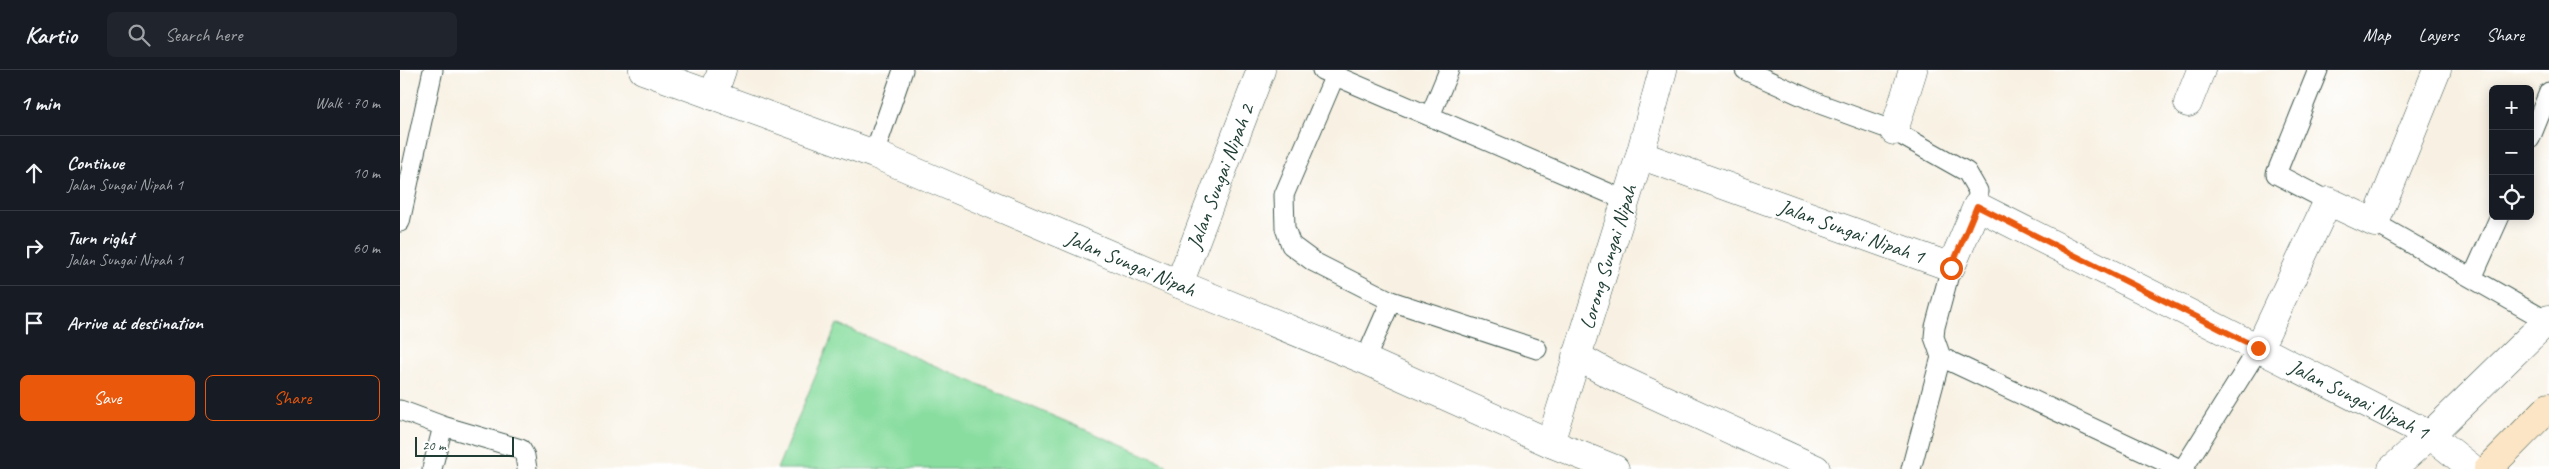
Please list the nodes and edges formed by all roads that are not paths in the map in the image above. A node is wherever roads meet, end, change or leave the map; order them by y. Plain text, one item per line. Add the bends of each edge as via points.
1 (433, 70) edge
2 (643, 70) edge
3 (722, 70) edge
4 (903, 70) edge
5 (1261, 70) edge
6 (1449, 70) edge
7 (1663, 70) edge
8 (1745, 70) edge
9 (1913, 70) edge
10 (2202, 70) edge
11 (2318, 70) edge
12 (2438, 70) edge
13 (1328, 73) edge
14 (2549, 92) edge
15 (713, 96) junction
16 (2188, 103) dead end
17 (1430, 116) junction
18 (2534, 130) edge
19 (1894, 131) junction
20 (874, 154) junction
21 (1640, 155) junction
22 (1625, 200) junction
23 (2328, 201) junction
24 (1977, 206) junction
25 (2498, 220) edge
26 (400, 222) edge
27 (2375, 223) junction
28 (1951, 268) junction
29 (2473, 276) junction
30 (1179, 284) junction
31 (1391, 301) junction
32 (2548, 320) edge
33 (2258, 348) junction
34 (1537, 349) dead end
35 (1576, 356) junction
36 (1941, 357) junction
37 (1365, 360) junction
38 (2549, 407) edge
39 (400, 410) edge
40 (443, 426) junction
41 (2430, 435) junction
42 (1550, 443) junction
43 (432, 469) edge
44 (527, 469) edge
45 (1615, 469) edge
46 (1816, 469) edge
47 (1911, 469) edge
48 (2182, 469) edge
49 (2392, 469) edge
50 (2473, 469) edge
51 (2488, 469) edge

1 - 26 lane
2 - 15 street, Jalan Sungai Nipah
3 - 15 street
4 - 20 lane
5 - 30 street, Jalan Sungai Nipah 2
6 - 17 lane
7 - 21 street, Lorong Sungai Nipah
8 - 19 lane via 1820,104
9 - 19 street
10 - 16 street
11 - 23 lane via 2276,174
12 - 27 street
13 - 17 lane
13 - 31 lane via 1284,195 1285,228 1297,251
14 - 18 lane
15 - 20 street, Jalan Sungai Nipah
17 - 22 lane
19 - 24 lane via 1967,172 1978,192
20 - 30 street, Jalan Sungai Nipah
21 - 22 street, Lorong Sungai Nipah
21 - 28 street, Jalan Sungai Nipah 1
22 - 35 street, Lorong Sungai Nipah
23 - 27 street
23 - 33 street
24 - 28 street, Jalan Sungai Nipah 1
24 - 33 street, Jalan Sungai Nipah 1
25 - 29 lane
27 - 29 lane
28 - 36 lane via 1935,326 1934,337
29 - 32 lane
30 - 37 street, Jalan Sungai Nipah
31 - 34 lane
31 - 37 lane
32 - 41 street
33 - 41 street, Jalan Sungai Nipah 1
33 - 48 lane
35 - 42 street, Lorong Sungai Nipah
35 - 46 street
36 - 47 lane
36 - 48 lane
37 - 42 street, Jalan Sungai Nipah
38 - 51 main road
39 - 40 lane
40 - 43 lane
40 - 44 lane via 521,449
41 - 49 street
41 - 50 street, Jalan Sungai Nipah 1
42 - 45 street, Jalan Sungai Nipah

